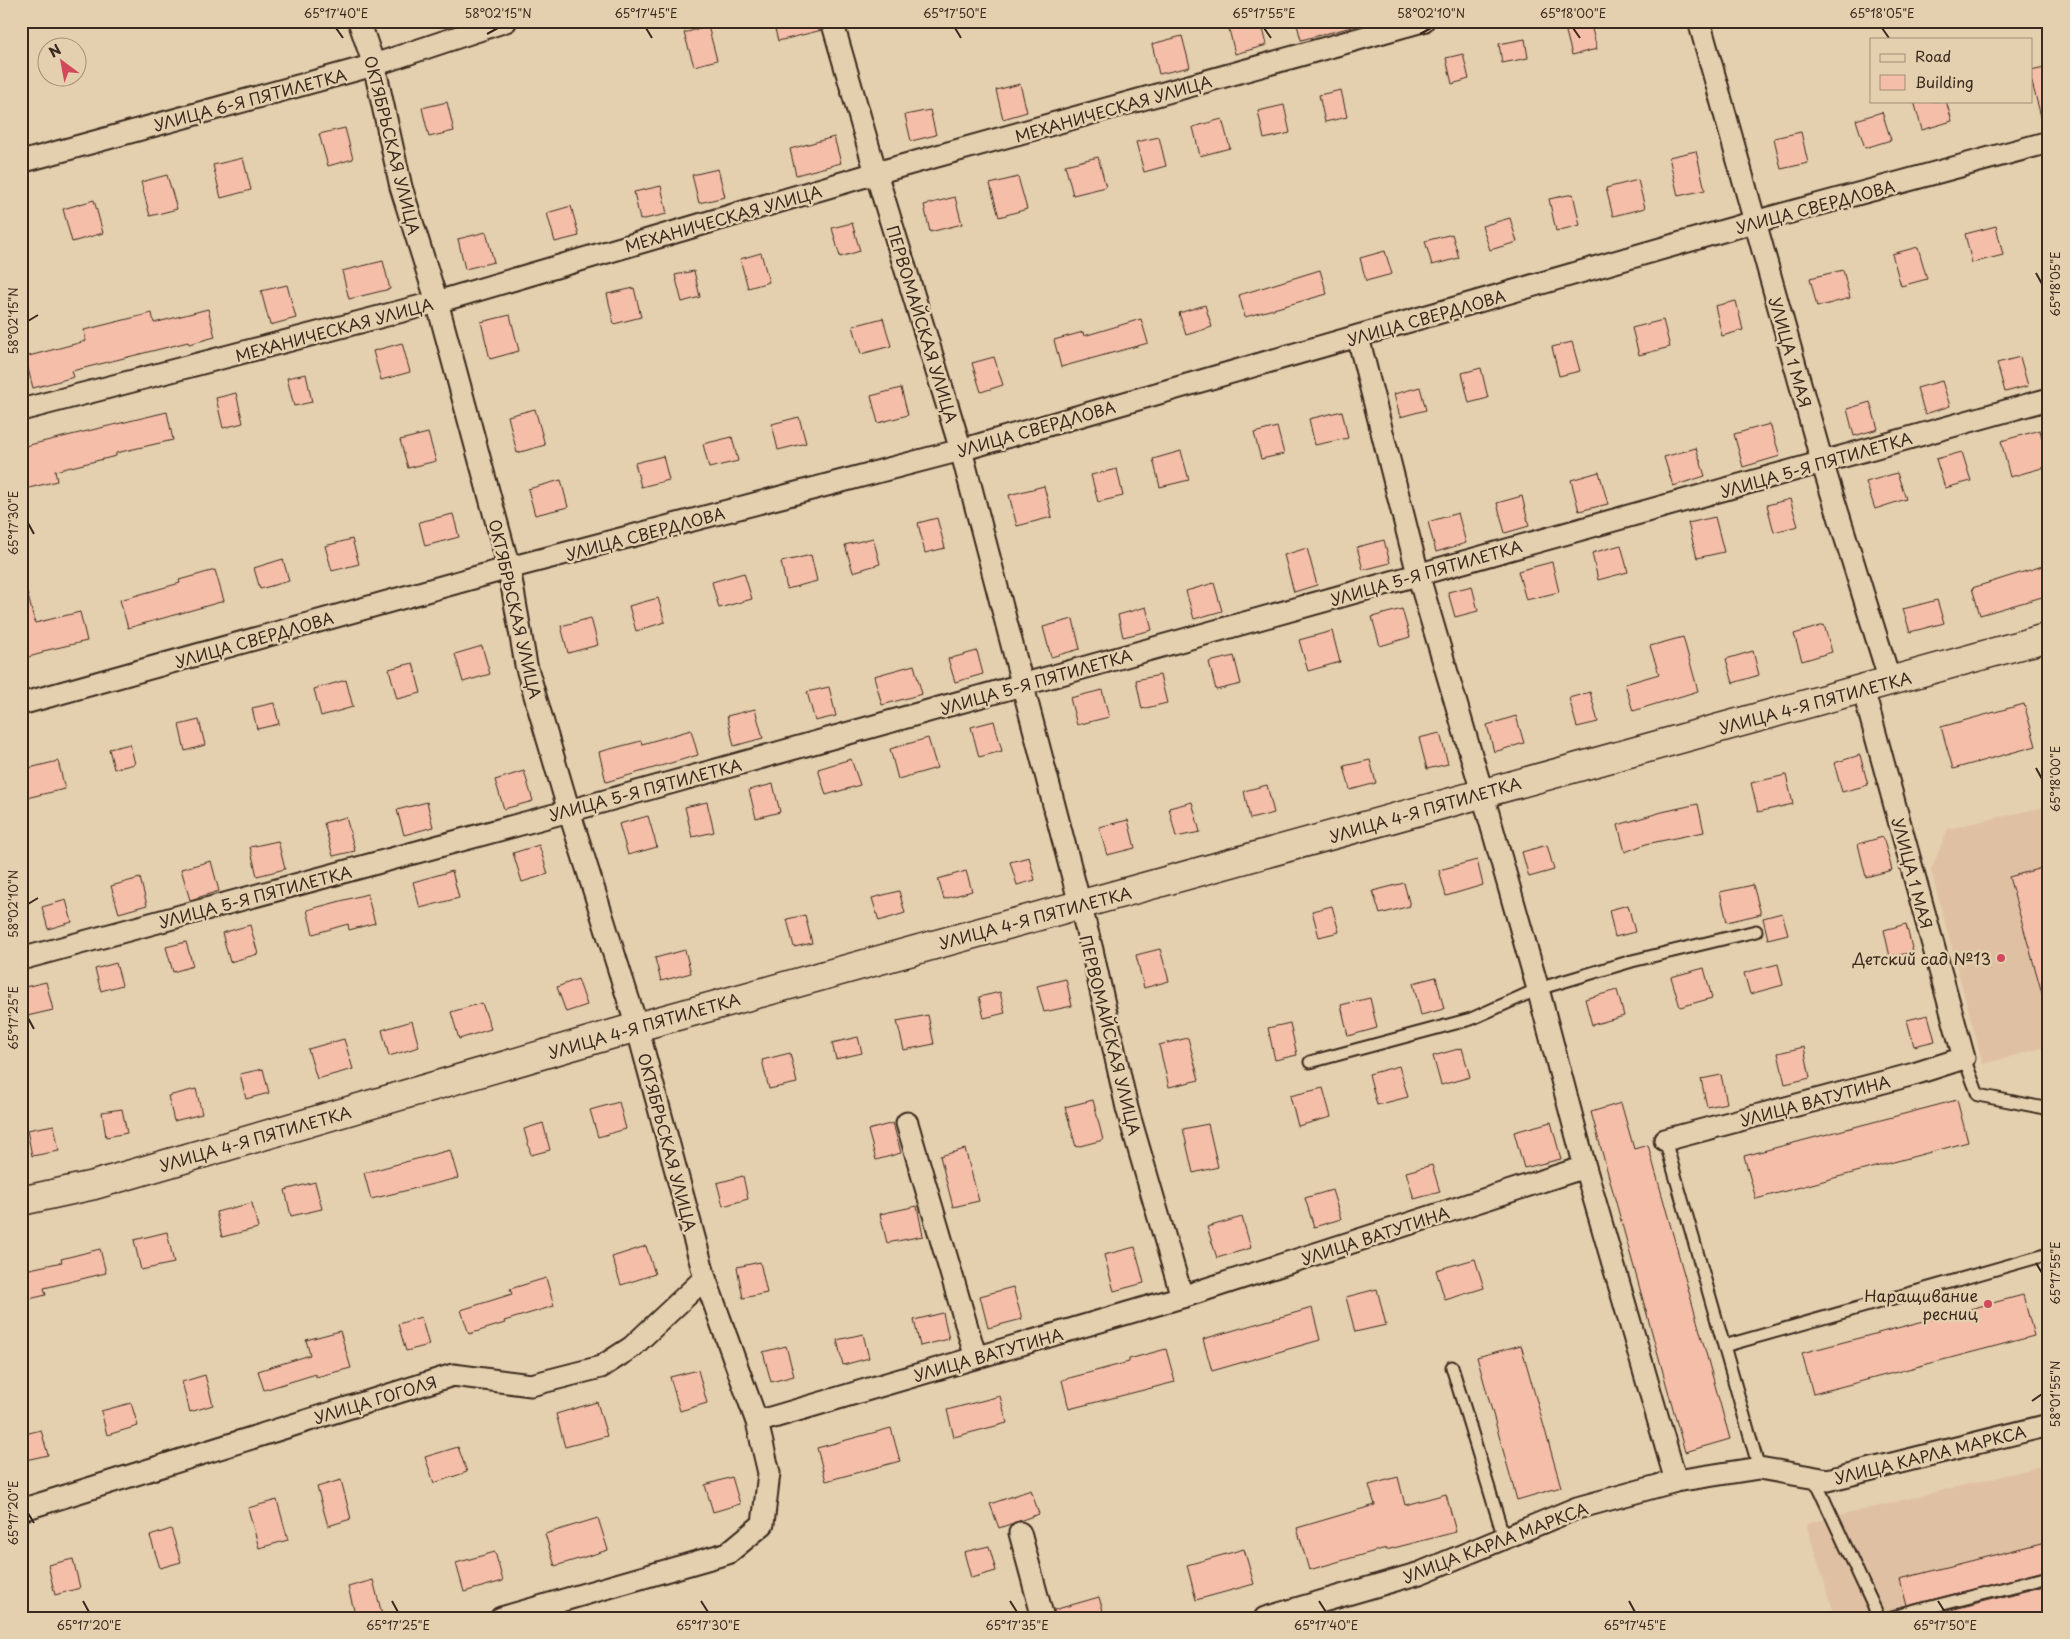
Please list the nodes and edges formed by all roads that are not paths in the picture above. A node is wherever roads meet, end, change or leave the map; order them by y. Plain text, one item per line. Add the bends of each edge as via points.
1 (359, 21) edge
2 (506, 21) edge
3 (832, 21) edge
4 (1423, 21) edge
5 (1699, 21) edge
6 (374, 65) junction
7 (2049, 142) edge
8 (21, 162) edge
9 (876, 174) junction
10 (1754, 222) junction
11 (437, 302) junction
12 (1358, 337) junction
13 (2049, 399) edge
14 (21, 410) edge
15 (961, 450) junction
16 (1822, 462) junction
17 (509, 568) junction
18 (1418, 574) junction
19 (2049, 637) edge
20 (1890, 681) junction
21 (1023, 685) junction
22 (1863, 689) junction
23 (21, 704) edge
24 (1482, 792) junction
25 (569, 811) junction
26 (1079, 906) junction
27 (1756, 931) dead end
28 (21, 959) edge
29 (1538, 989) junction
30 (637, 1026) junction
31 (1964, 1058) junction
32 (1310, 1062) dead end
33 (2049, 1109) edge
34 (907, 1124) dead end
35 (1665, 1140) joint
36 (1585, 1167) junction
37 (21, 1201) edge
38 (2049, 1254) edge
39 (705, 1278) junction
40 (1182, 1297) junction
41 (1724, 1346) junction
42 (976, 1358) junction
43 (1452, 1367) dead end
44 (758, 1422) junction
45 (2049, 1425) edge
46 (1759, 1468) junction
47 (1814, 1478) junction
48 (1676, 1482) junction
49 (21, 1510) edge
50 (1020, 1532) dead end
51 (1504, 1538) junction
52 (2049, 1576) edge
53 (500, 1618) edge
54 (1043, 1618) edge
55 (1265, 1618) edge
56 (1879, 1618) edge
57 (1888, 1618) edge

1 - 6 street, ОКТЯБРЬСКАЯ УЛИЦА
2 - 6 street, УЛИЦА 6-Я ПЯТИЛЕТКА
3 - 9 street, ПЕРВОМАЙСКАЯ УЛИЦА
4 - 9 street, МЕХАНИЧЕСКАЯ УЛИЦА
5 - 10 street, УЛИЦА 1 МАЯ
6 - 8 street, УЛИЦА 6-Я ПЯТИЛЕТКА
6 - 11 street, ОКТЯБРЬСКАЯ УЛИЦА via 401,187
7 - 10 street, УЛИЦА СВЕРДЛОВА
9 - 11 street, МЕХАНИЧЕСКАЯ УЛИЦА
9 - 15 street, ПЕРВОМАЙСКАЯ УЛИЦА
10 - 12 street, УЛИЦА СВЕРДЛОВА
10 - 16 street, УЛИЦА 1 МАЯ
11 - 14 street, МЕХАНИЧЕСКАЯ УЛИЦА
11 - 17 street, ОКТЯБРЬСКАЯ УЛИЦА
12 - 15 street, УЛИЦА СВЕРДЛОВА
12 - 18 street
13 - 16 street, УЛИЦА 5-Я ПЯТИЛЕТКА
15 - 17 street, УЛИЦА СВЕРДЛОВА
15 - 21 street, ПЕРВОМАЙСКАЯ УЛИЦА
16 - 18 street, УЛИЦА 5-Я ПЯТИЛЕТКА
16 - 20 street, УЛИЦА 1 МАЯ
17 - 23 street, УЛИЦА СВЕРДЛОВА
17 - 25 street, ОКТЯБРЬСКАЯ УЛИЦА via 526,665
18 - 21 street, УЛИЦА 5-Я ПЯТИЛЕТКА
18 - 24 street
19 - 20 street, УЛИЦА 4-Я ПЯТИЛЕТКА
20 - 22 street, УЛИЦА 4-Я ПЯТИЛЕТКА
21 - 25 street, УЛИЦА 5-Я ПЯТИЛЕТКА
21 - 26 street, ПЕРВОМАЙСКАЯ УЛИЦА
22 - 24 street, УЛИЦА 4-Я ПЯТИЛЕТКА
22 - 31 street, УЛИЦА 1 МАЯ
24 - 26 street, УЛИЦА 4-Я ПЯТИЛЕТКА
24 - 29 street
25 - 28 street, УЛИЦА 5-Я ПЯТИЛЕТКА
25 - 30 street, ОКТЯБРЬСКАЯ УЛИЦА
26 - 30 street, УЛИЦА 4-Я ПЯТИЛЕТКА
26 - 40 street, ПЕРВОМАЙСКАЯ УЛИЦА via 1127,1108
27 - 29 lane via 1632,961
29 - 32 lane via 1471,1019
29 - 36 street
30 - 37 street, УЛИЦА 4-Я ПЯТИЛЕТКА via 94,1185
30 - 39 street, ОКТЯБРЬСКАЯ УЛИЦА
31 - 33 lane via 1978,1095
31 - 35 street, УЛИЦА ВАТУТИНА
34 - 42 street
35 - 41 lane
36 - 40 street, УЛИЦА ВАТУТИНА
36 - 48 street
38 - 41 lane
39 - 44 street, ОКТЯБРЬСКАЯ УЛИЦА
39 - 49 street, УЛИЦА ГОГОЛЯ via 632,1347 601,1367 531,1385 453,1375
40 - 42 street, УЛИЦА ВАТУТИНА
41 - 46 lane
42 - 44 street, УЛИЦА ВАТУТИНА
43 - 51 lane
44 - 53 street via 769,1473 763,1524 728,1553
45 - 47 street, УЛИЦА КАРЛА МАРКСА via 1828,1480
46 - 47 street, УЛИЦА КАРЛА МАРКСА
46 - 48 street, УЛИЦА КАРЛА МАРКСА
47 - 56 lane
48 - 51 street, УЛИЦА КАРЛА МАРКСА via 1577,1508
50 - 54 street
51 - 55 street, УЛИЦА КАРЛА МАРКСА via 1420,1573
52 - 57 lane

